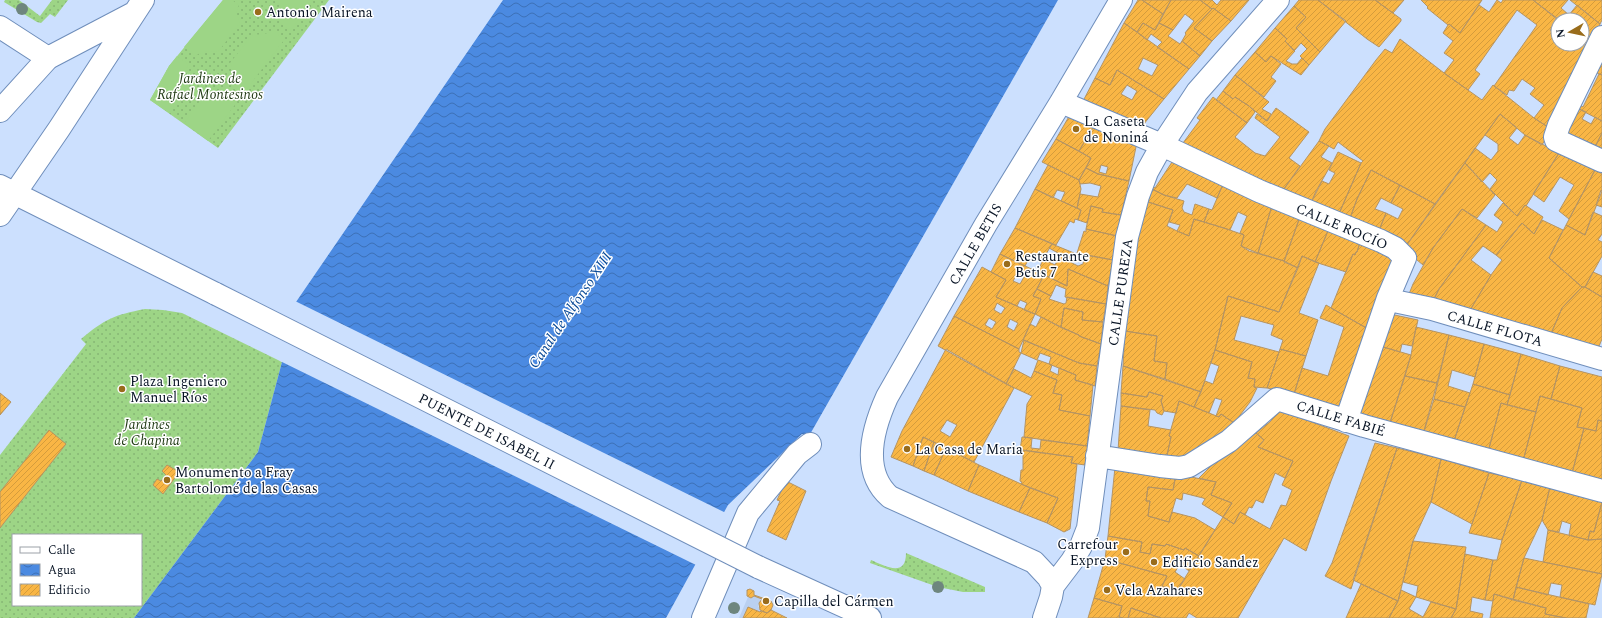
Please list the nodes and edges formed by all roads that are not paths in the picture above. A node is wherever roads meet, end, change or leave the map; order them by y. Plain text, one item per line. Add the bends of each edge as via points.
1 (1121, 0) edge
2 (1278, 0) edge
3 (138, 7) edge
4 (0, 27) edge
5 (1602, 37) edge
6 (48, 58) junction
7 (1061, 102) junction
8 (0, 111) edge
9 (1162, 145) junction
10 (1602, 160) edge
11 (7, 190) edge
12 (0, 214) edge
13 (1388, 298) junction
14 (1602, 359) edge
15 (1356, 429) junction
16 (810, 444) dead end
17 (1097, 456) junction
18 (1602, 491) edge
19 (1053, 586) junction
20 (702, 618) edge
21 (870, 618) edge
22 (1044, 618) edge

1 - 7 street, CALLE BETIS
2 - 9 street, CALLE PUREZA via 1197,92
3 - 6 street
3 - 11 street via 59,129
4 - 6 street
5 - 10 street via 1555,137 1556,140
6 - 8 street
7 - 9 street
7 - 19 street, CALLE BETIS via 986,224 887,397 879,416 872,466 879,485 890,497 1034,562
9 - 13 street, CALLE ROCÍO via 1259,191 1395,248 1405,258
9 - 17 street, CALLE PUREZA via 1147,172 1127,237
11 - 12 street
11 - 21 street, PUENTE DE ISABEL II, bridge via 758,567
13 - 14 street, CALLE FLOTA
13 - 15 street, CALLE ROCÍO
15 - 17 street, CALLE FABIÉ via 1277,399 1228,441 1189,466 1180,468
15 - 18 street, CALLE FABIÉ
16 - 20 street via 798,454 748,513
17 - 19 street, CALLE PUREZA via 1088,528 1072,561
19 - 22 street, CALLE PUREZA

